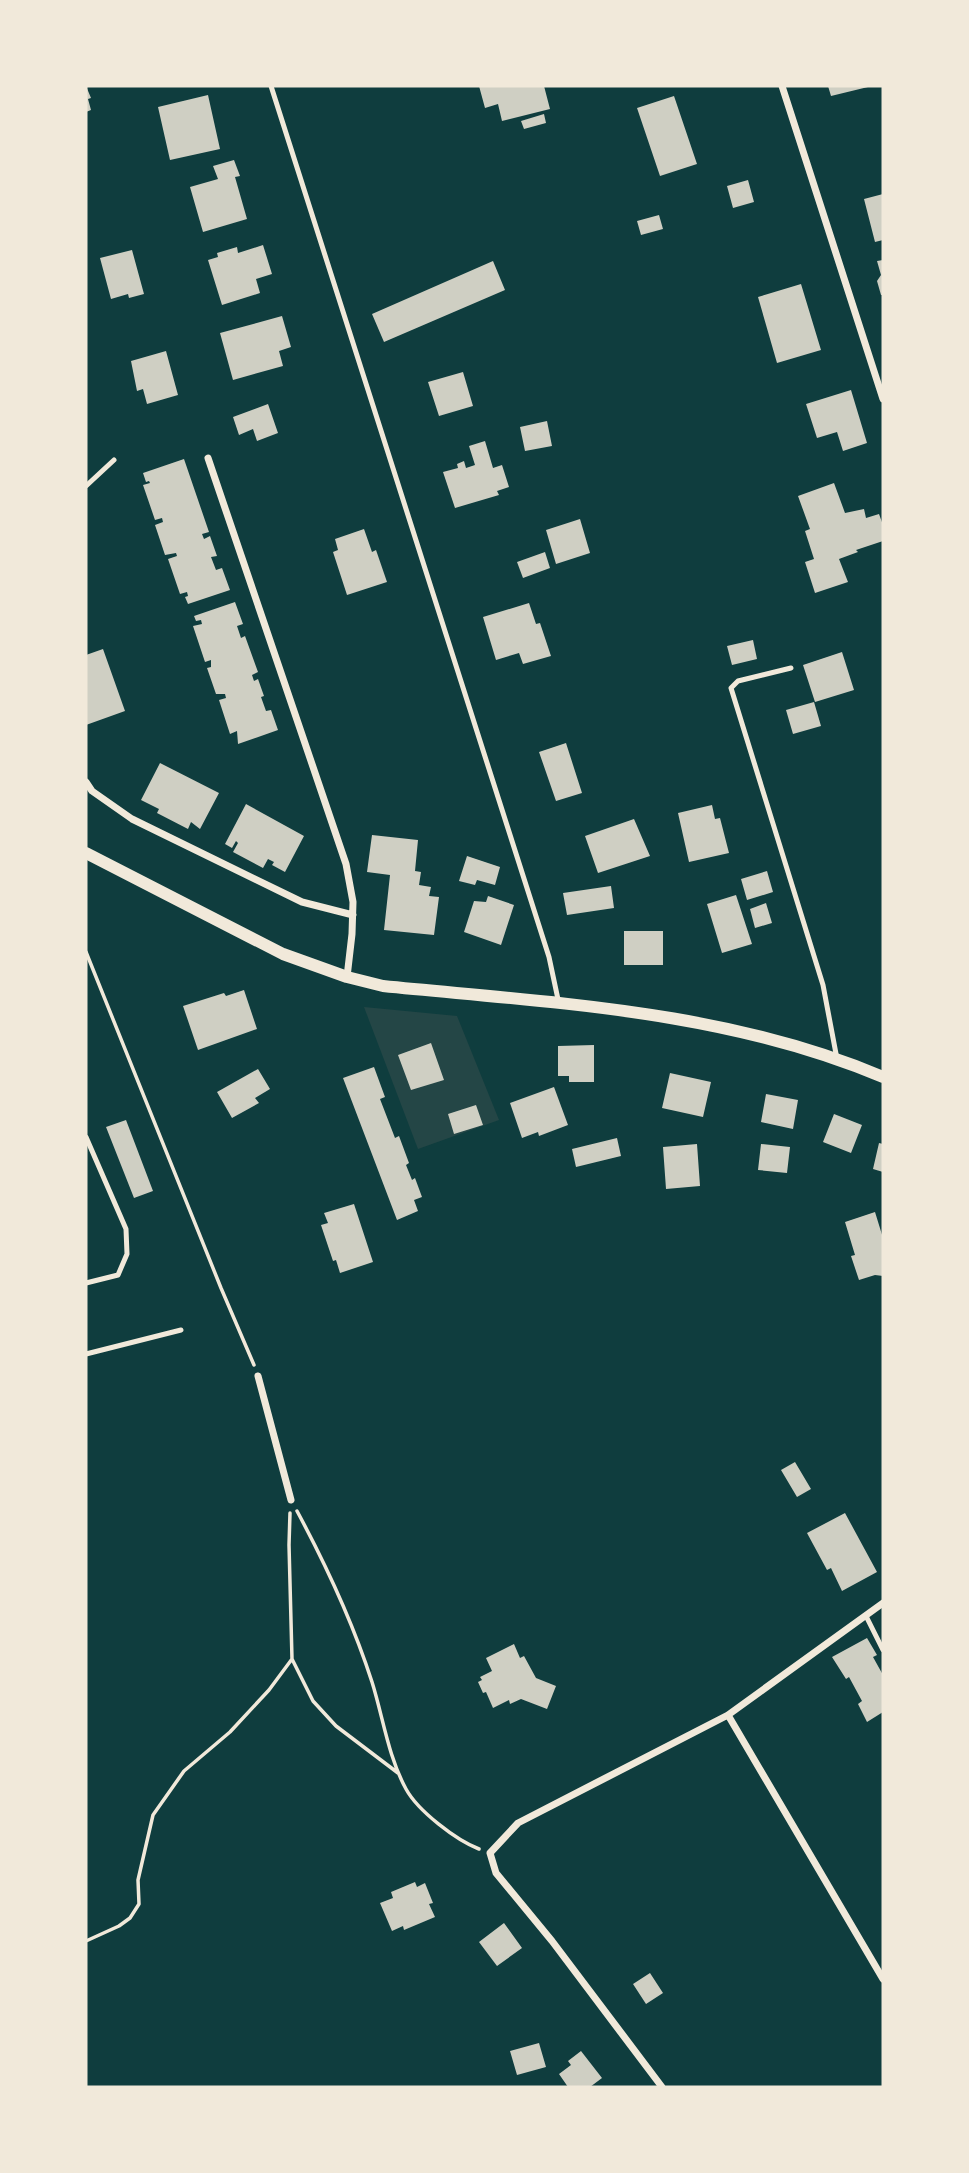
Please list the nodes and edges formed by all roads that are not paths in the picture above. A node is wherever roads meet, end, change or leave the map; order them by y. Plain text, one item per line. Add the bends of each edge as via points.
1 (271, 86) edge
2 (782, 86) edge
3 (883, 399) edge
4 (208, 458) dead end
5 (114, 460) dead end
6 (86, 486) edge
7 (791, 668) dead end
8 (86, 782) edge
9 (86, 853) edge
10 (353, 915) junction
11 (347, 977) junction
12 (559, 1003) junction
13 (837, 1059) junction
14 (883, 1077) edge
15 (86, 1137) edge
16 (86, 1283) edge
17 (181, 1330) dead end
18 (86, 1354) edge
19 (258, 1376) road end
20 (291, 1500) road end
21 (883, 1603) edge
22 (866, 1616) junction
23 (883, 1650) edge
24 (728, 1714) junction
25 (883, 1979) edge
26 (662, 2087) edge

1 - 12 lane
2 - 3 street
4 - 10 street via 346,863
5 - 6 lane
7 - 13 lane via 738,681 731,688 823,985
8 - 10 street via 132,819 302,902
9 - 11 street via 282,954
10 - 11 street
11 - 12 street via 383,986
12 - 13 street via 666,1015
13 - 14 street
15 - 16 lane via 126,1229 127,1254 118,1275
17 - 18 lane
19 - 20 street
21 - 22 street
22 - 23 lane
22 - 24 street
24 - 25 street
24 - 26 street via 518,1824 490,1853 496,1873

